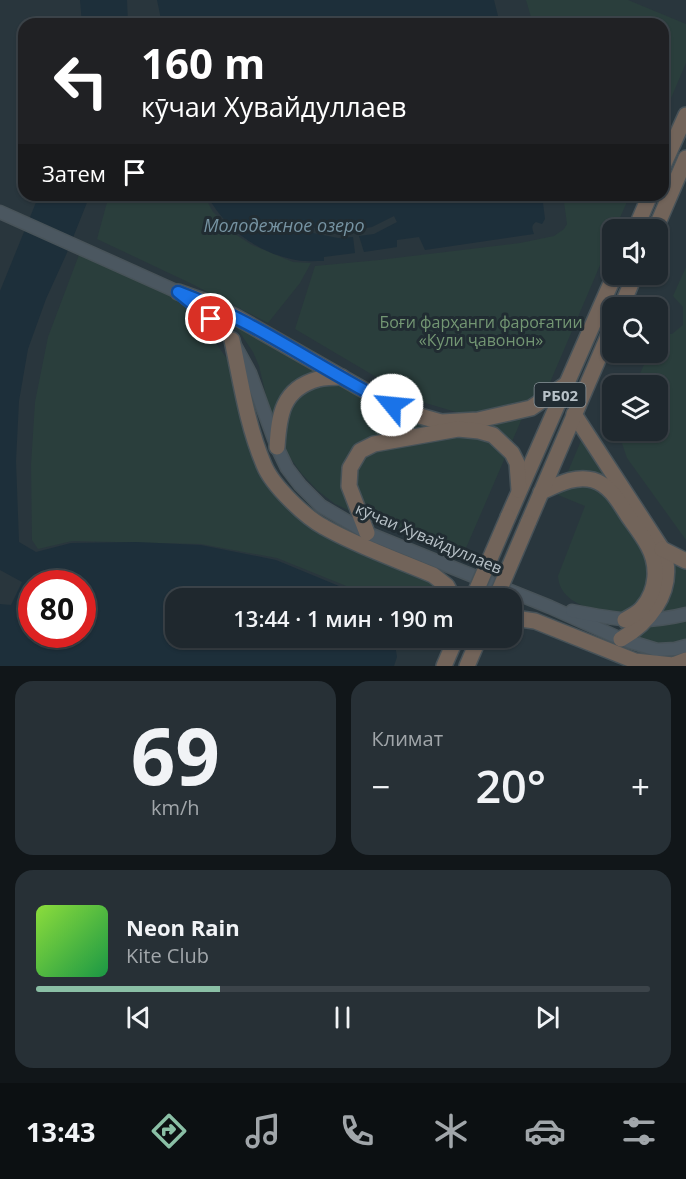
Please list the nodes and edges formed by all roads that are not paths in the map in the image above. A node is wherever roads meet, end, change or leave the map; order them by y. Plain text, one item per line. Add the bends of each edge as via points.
1 (686, 115) edge
2 (669, 153) edge
3 (686, 158) edge
4 (669, 197) edge
5 (647, 201) edge
6 (667, 201) edge
7 (0, 212) edge
8 (640, 219) edge
9 (660, 219) edge
10 (610, 285) edge
11 (178, 292) junction
12 (232, 340) junction
13 (602, 350) edge
14 (342, 377) junction
15 (565, 385) junction
16 (574, 414) junction
17 (277, 447) junction
18 (519, 490) junction
19 (541, 492) junction
20 (367, 533) junction
21 (662, 549) junction
22 (686, 561) edge
23 (448, 588) edge
24 (477, 588) edge
25 (500, 588) edge
26 (550, 607) junction
27 (686, 614) edge
28 (522, 619) edge
29 (625, 620) junction
30 (647, 620) junction
31 (621, 639) junction
32 (686, 646) edge
33 (452, 648) edge
34 (475, 648) edge
35 (686, 660) edge
36 (444, 666) edge
37 (467, 666) edge

1 - 2 highway
3 - 4 highway
5 - 8 highway
6 - 9 highway
7 - 11 street, кӯчаи Хувайдуллаев
10 - 15 highway, РБ02
11 - 12 street, кӯчаи Хувайдуллаев
11 - 14 highway via 236,317
12 - 17 street, кӯчаи Хувайдуллаев via 250,374
12 - 23 highway via 246,408 265,467 277,485 322,526 433,575
13 - 16 highway, РБ02
14 - 15 highway via 406,412 441,422 478,420 531,408
14 - 17 highway via 320,378 292,393 282,408
15 - 18 highway, РБ02
16 - 19 highway, РБ02
16 - 21 highway
17 - 20 street, кӯчаи Хувайдуллаев via 287,468 321,506
18 - 20 highway via 517,463 512,453 492,435 479,430 458,429 374,444 360,451 350,468 349,486
18 - 24 highway, РБ02, bridge
19 - 25 highway, РБ02, bridge
19 - 29 highway via 571,480 594,480 616,498 649,547 656,576 651,595 643,608
20 - 26 street, кӯчаи Хувайдуллаев
21 - 22 highway
21 - 30 highway via 666,562 663,594
26 - 29 street, кӯчаи Хувайдуллаев
26 - 31 street, кӯчаи Хувайдуллаев
27 - 30 street, кӯчаи Хувайдуллаев
28 - 35 highway via 635,661 673,664
29 - 30 street, кӯчаи Хувайдуллаев
30 - 31 highway
31 - 32 street, кӯчаи Хувайдуллаев via 657,650
33 - 36 highway
34 - 37 highway

